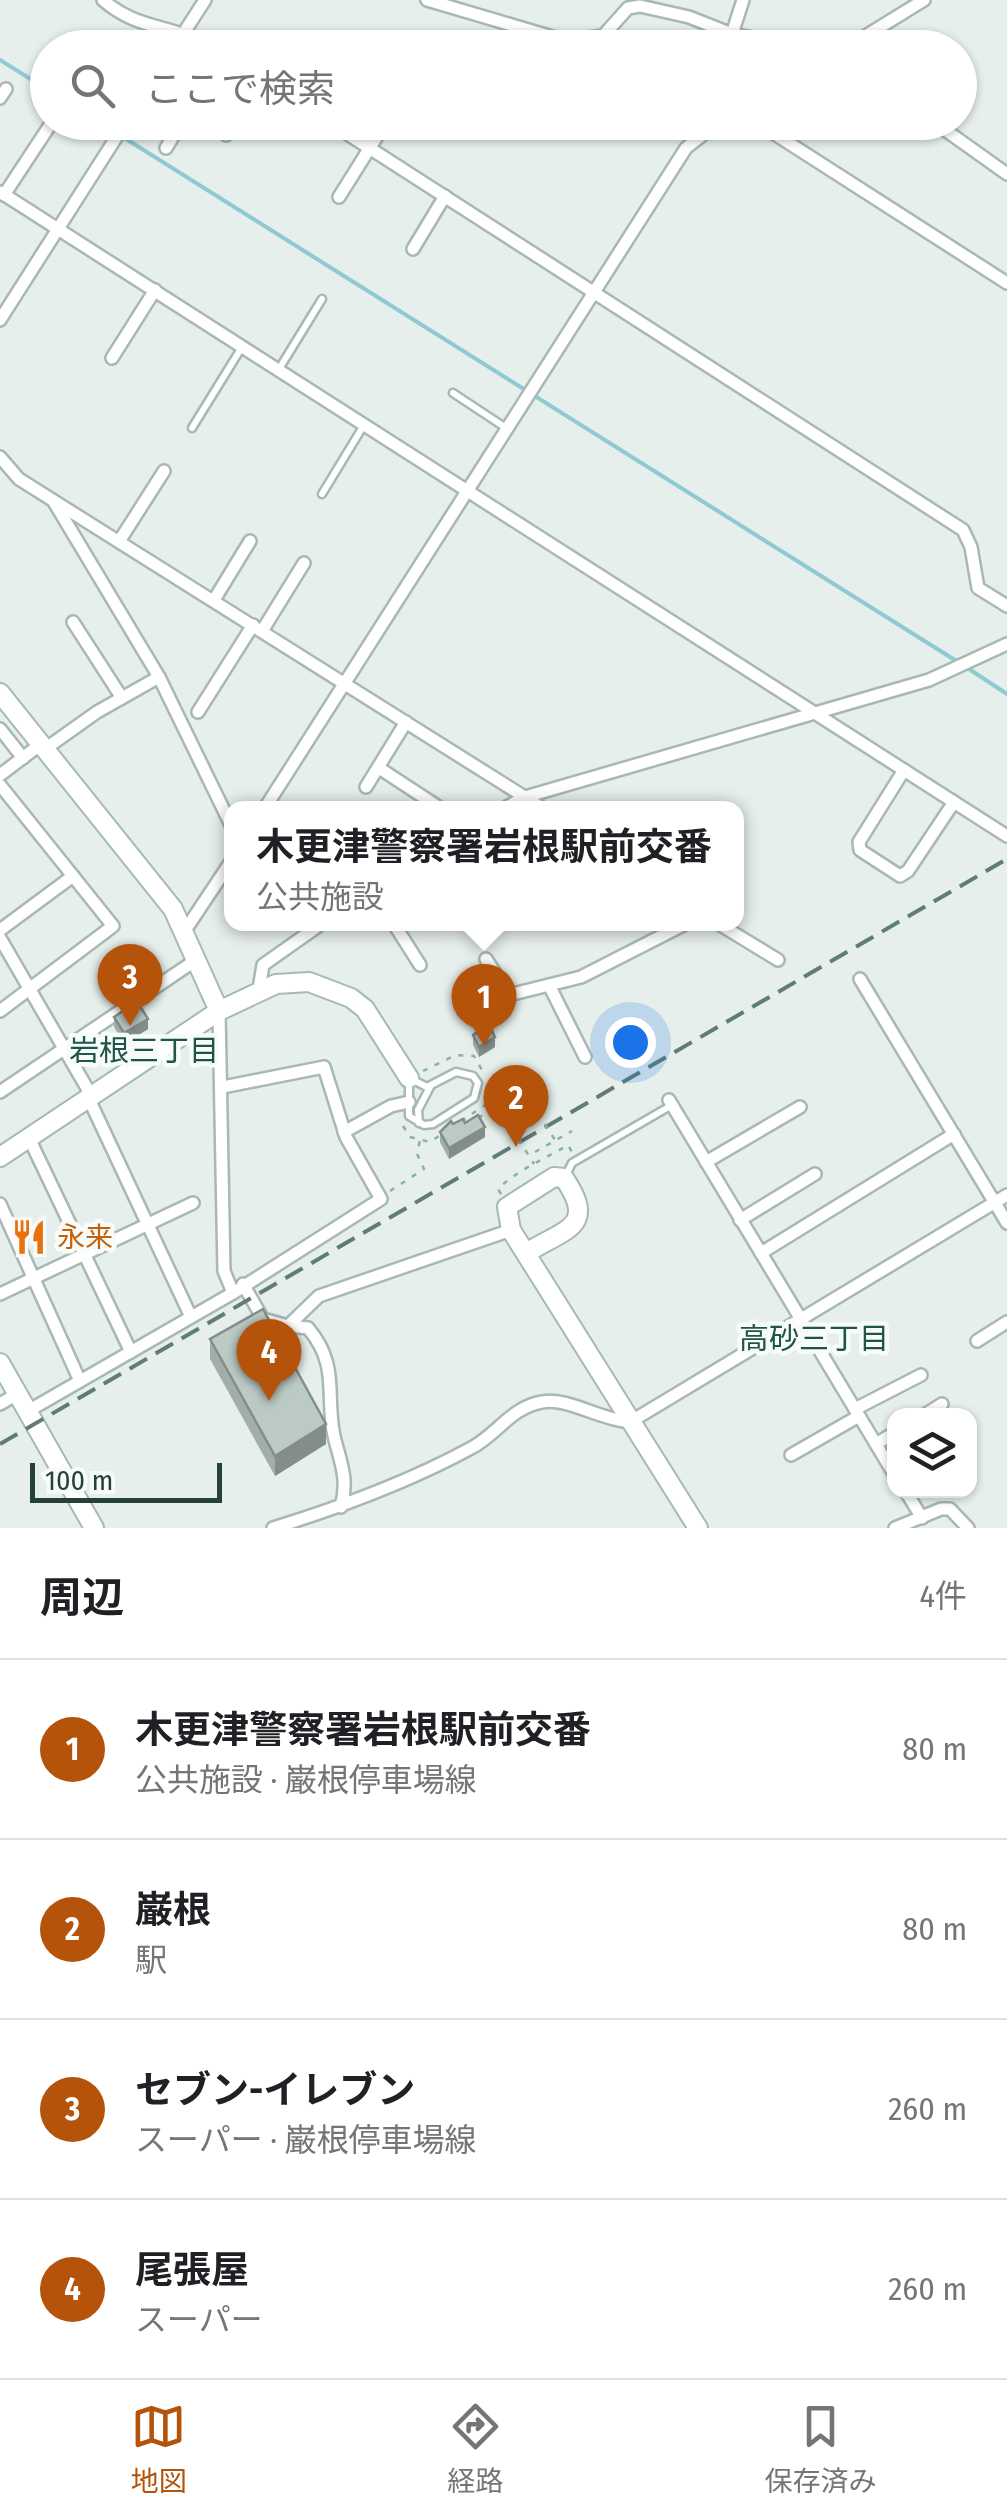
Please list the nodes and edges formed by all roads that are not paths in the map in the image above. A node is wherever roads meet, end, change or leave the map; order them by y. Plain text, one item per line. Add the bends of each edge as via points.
1 (104, 0) edge
2 (205, 0) edge
3 (427, 0) edge
4 (743, 0) edge
5 (924, 0) edge
6 (638, 3) edge
7 (179, 30) edge
8 (185, 30) edge
9 (529, 30) edge
10 (609, 30) edge
11 (722, 30) edge
12 (733, 30) edge
13 (875, 30) edge
14 (40, 140) edge
15 (115, 140) edge
16 (171, 140) edge
17 (357, 140) edge
18 (375, 140) edge
19 (696, 140) edge
20 (784, 140) edge
21 (959, 140) edge
22 (166, 148) dead end
23 (370, 148) junction
24 (1007, 174) edge
25 (2, 194) edge
26 (445, 196) junction
27 (339, 198) dead end
28 (59, 229) junction
29 (414, 248) dead end
30 (1007, 283) edge
31 (154, 290) junction
32 (593, 291) junction
33 (322, 299) dead end
34 (0, 320) edge
35 (242, 346) junction
36 (112, 358) dead end
37 (279, 369) junction
38 (453, 393) dead end
39 (365, 424) junction
40 (192, 428) dead end
41 (507, 429) junction
42 (0, 456) edge
43 (164, 471) dead end
44 (468, 492) junction
45 (322, 494) dead end
46 (54, 502) junction
47 (120, 540) junction
48 (250, 542) dead end
49 (304, 563) dead end
50 (214, 600) junction
51 (1007, 606) edge
52 (72, 622) dead end
53 (258, 628) junction
54 (1007, 644) edge
55 (158, 678) junction
56 (345, 683) junction
57 (0, 693) edge
58 (122, 698) junction
59 (198, 712) dead end
60 (816, 713) junction
61 (406, 722) junction
62 (0, 729) edge
63 (43, 747) junction
64 (23, 758) junction
65 (379, 768) junction
66 (904, 770) junction
67 (0, 775) edge
68 (0, 786) edge
69 (366, 787) dead end
70 (525, 798) junction
71 (269, 801) edge
72 (429, 801) edge
73 (519, 801) edge
74 (530, 801) edge
75 (954, 802) junction
76 (224, 811) edge
77 (1007, 836) edge
78 (224, 872) edge
79 (73, 876) junction
80 (0, 930) edge
81 (311, 931) edge
82 (398, 931) edge
83 (672, 931) edge
84 (731, 931) edge
85 (184, 932) junction
86 (0, 938) edge
87 (486, 959) dead end
88 (196, 960) junction
89 (778, 960) dead end
90 (420, 966) dead end
91 (860, 979) dead end
92 (549, 985) junction
93 (31, 987) junction
94 (259, 989) junction
95 (0, 1011) edge
96 (219, 1012) junction
97 (65, 1048) junction
98 (585, 1057) dead end
99 (409, 1078) junction
100 (432, 1086) junction
101 (223, 1087) junction
102 (0, 1092) edge
103 (90, 1096) junction
104 (409, 1102) junction
105 (671, 1102) joint
106 (800, 1106) dead end
107 (420, 1123) junction
108 (344, 1132) junction
109 (954, 1134) junction
110 (28, 1136) junction
111 (0, 1157) edge
112 (706, 1162) junction
113 (816, 1174) dead end
114 (564, 1178) junction
115 (1007, 1195) edge
116 (994, 1202) junction
117 (193, 1203) dead end
118 (0, 1204) edge
119 (740, 1220) junction
120 (1007, 1224) edge
121 (147, 1225) junction
122 (511, 1230) junction
123 (526, 1253) junction
124 (760, 1253) junction
125 (86, 1254) junction
126 (34, 1278) junction
127 (238, 1289) junction
128 (0, 1294) edge
129 (191, 1318) junction
130 (800, 1319) junction
131 (1007, 1322) edge
132 (288, 1326) junction
133 (977, 1340) dead end
134 (131, 1352) junction
135 (0, 1363) edge
136 (921, 1375) dead end
137 (80, 1381) junction
138 (17, 1394) junction
139 (0, 1404) edge
140 (942, 1404) dead end
141 (936, 1408) edge
142 (28, 1411) junction
143 (857, 1412) junction
144 (630, 1422) junction
145 (887, 1437) edge
146 (876, 1444) junction
147 (791, 1455) dead end
148 (887, 1462) edge
149 (910, 1498) edge
150 (342, 1506) junction
151 (922, 1518) junction
152 (94, 1528) edge
153 (273, 1528) edge
154 (698, 1528) edge
155 (895, 1528) edge
156 (968, 1528) edge

1 - 7 street via 125,20
2 - 8 street
3 - 9 street
4 - 12 street
5 - 13 street
6 - 10 street
6 - 11 street
14 - 25 street
15 - 28 street
16 - 22 street
17 - 23 street
18 - 23 street
19 - 32 street
20 - 30 street
21 - 24 street
23 - 26 street
23 - 27 street
25 - 28 street
26 - 29 street
26 - 32 street
28 - 31 street
28 - 34 street
31 - 35 street
31 - 36 street
32 - 41 street
32 - 51 street via 963,530 978,588
33 - 37 lane
35 - 37 street
35 - 40 lane
37 - 39 street
38 - 41 lane
39 - 44 street
39 - 45 lane
41 - 44 street
42 - 46 street via 19,479
43 - 47 street
44 - 56 street
44 - 60 street
46 - 47 street
46 - 55 street
47 - 50 street
48 - 50 street
49 - 53 street
50 - 53 street
52 - 58 street
53 - 56 street
53 - 59 street
54 - 60 street via 928,680
55 - 58 street
55 - 76 street
56 - 61 street
56 - 71 street
57 - 63 street
58 - 63 street
60 - 66 street
60 - 70 street
61 - 65 street
61 - 70 street
62 - 64 street
63 - 64 street
63 - 85 street via 173,909
64 - 67 street
65 - 69 street
65 - 72 street
66 - 75 street
66 - 75 street via 859,842 860,850 900,876
68 - 79 street
70 - 73 street
70 - 74 street
75 - 77 street
78 - 85 street
79 - 80 street
79 - 93 street via 113,926
81 - 94 street via 264,965
82 - 90 street
83 - 92 street via 609,965
84 - 89 street
85 - 88 street
86 - 93 street
87 - 92 street via 509,995
88 - 96 street
88 - 97 street
91 - 109 street
92 - 98 street
93 - 95 street
93 - 97 street
94 - 96 street
94 - 99 street via 310,982 351,998
96 - 101 street
96 - 103 street
97 - 102 street
97 - 103 street
99 - 100 lane
99 - 104 lane
100 - 107 lane via 418,1110
100 - 107 lane via 465,1072 478,1090 433,1124
101 - 108 street via 324,1067
101 - 127 street via 224,1272
103 - 110 street
103 - 121 street
104 - 107 lane via 410,1116
104 - 108 street
105 - 112 street
105 - 114 lane via 572,1163
106 - 112 street
108 - 127 street via 381,1197 377,1204
109 - 116 street
109 - 124 street
110 - 111 street
110 - 125 street
112 - 119 street
113 - 119 street
114 - 122 street via 554,1177 507,1206
114 - 123 street via 580,1213
115 - 116 street
116 - 120 street
116 - 130 street
117 - 121 street
118 - 126 street
119 - 124 street
121 - 125 street
121 - 129 street
122 - 123 street
122 - 132 street via 319,1296
123 - 144 street
124 - 130 street
125 - 126 street
125 - 134 street
126 - 128 street
126 - 137 street
127 - 129 street
127 - 132 street via 263,1318
129 - 134 street
130 - 143 street
130 - 144 street
131 - 133 street
132 - 150 street via 308,1328 319,1341 332,1379 346,1490
134 - 137 street
135 - 138 street
136 - 143 street
137 - 142 street
138 - 139 street
138 - 142 street
140 - 141 street
142 - 152 street
143 - 146 street
143 - 147 street
144 - 150 street via 590,1415 562,1400 538,1402 512,1414 477,1445
144 - 154 street
145 - 146 street
146 - 148 street
149 - 151 street
150 - 153 street
151 - 155 street
151 - 156 street via 950,1509

